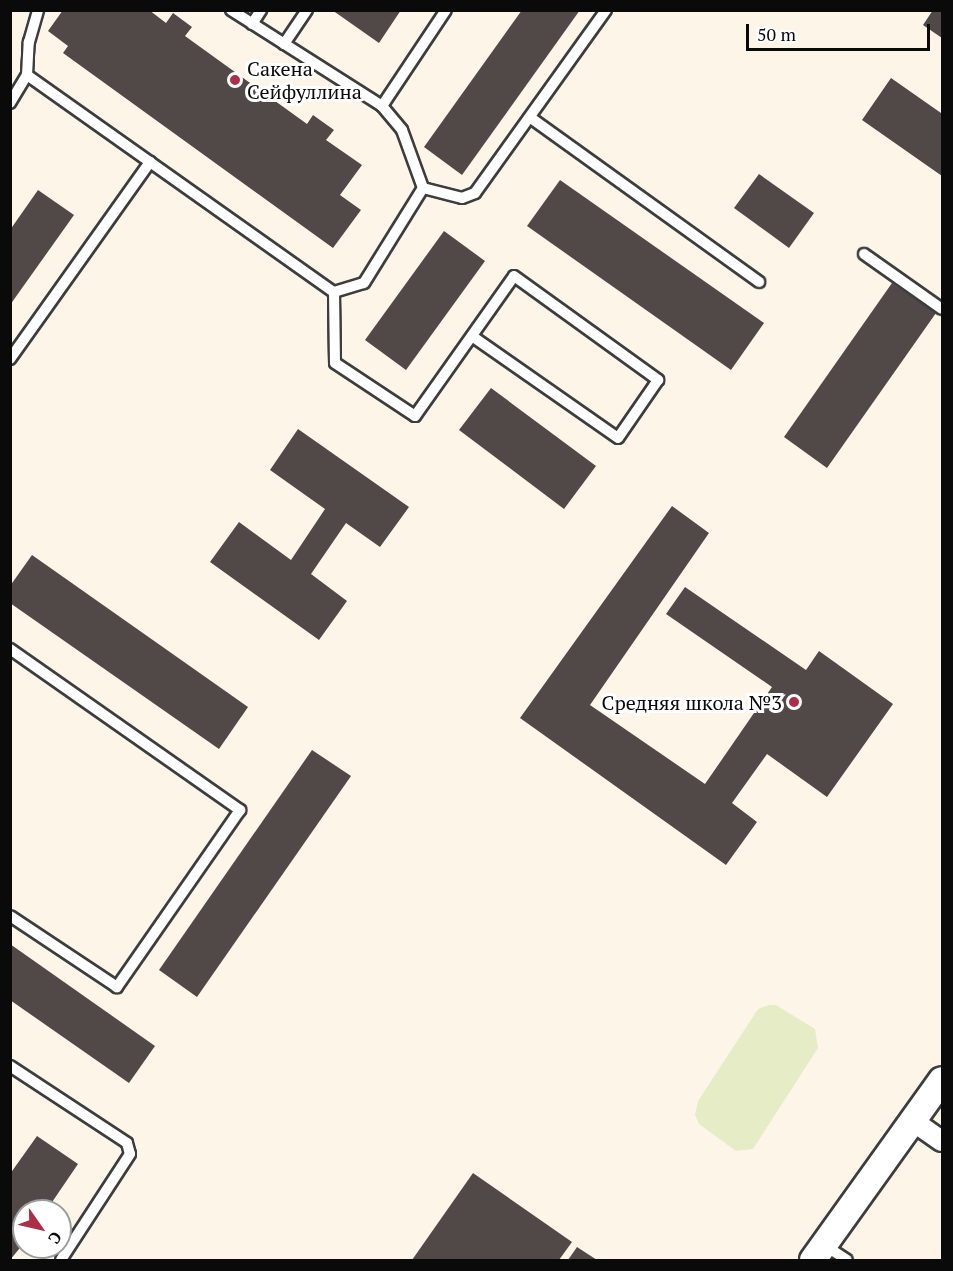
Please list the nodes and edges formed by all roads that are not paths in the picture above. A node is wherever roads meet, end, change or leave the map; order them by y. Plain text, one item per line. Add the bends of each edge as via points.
1 (38, 10) edge
2 (231, 10) edge
3 (261, 10) edge
4 (307, 10) edge
5 (446, 10) edge
6 (606, 10) edge
7 (252, 24) junction
8 (284, 44) junction
9 (27, 75) junction
10 (10, 103) edge
11 (382, 106) junction
12 (531, 118) junction
13 (150, 162) junction
14 (423, 188) junction
15 (864, 254) dead end
16 (759, 282) dead end
17 (334, 292) junction
18 (942, 309) edge
19 (472, 336) junction
20 (10, 359) edge
21 (10, 649) edge
22 (10, 916) edge
23 (10, 1066) edge
24 (942, 1080) edge
25 (913, 1121) junction
26 (942, 1141) edge
27 (818, 1252) edge
28 (61, 1260) edge
29 (847, 1260) edge

1 - 9 lane via 29,42
2 - 7 lane
3 - 7 lane
4 - 8 lane
5 - 11 lane
6 - 12 lane
7 - 8 lane
8 - 11 lane
9 - 10 lane
9 - 13 lane
11 - 14 lane via 402,130
12 - 14 lane via 475,193 462,198
12 - 16 lane
13 - 17 lane
13 - 20 lane
14 - 17 lane via 364,283
15 - 18 lane
17 - 19 lane via 335,363 415,416
19 - 19 lane via 514,276 658,380 618,438
21 - 22 lane via 240,810 117,987
23 - 28 lane via 127,1143 130,1154
24 - 25 street
25 - 26 street
25 - 27 street
27 - 29 lane

